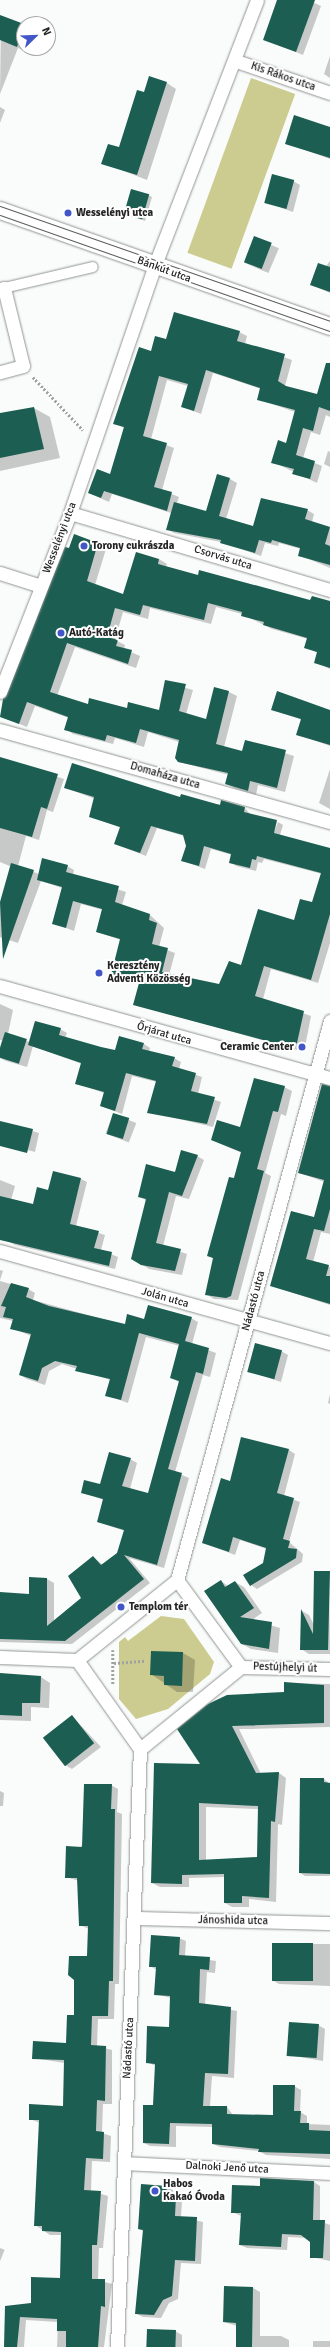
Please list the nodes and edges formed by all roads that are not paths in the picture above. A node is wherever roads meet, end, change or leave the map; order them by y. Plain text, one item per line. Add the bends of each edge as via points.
1 (257, 0) edge
2 (236, 61) junction
3 (330, 93) edge
4 (0, 210) edge
5 (93, 267) dead end
6 (154, 267) junction
7 (2, 289) edge
8 (330, 326) edge
9 (0, 372) edge
10 (70, 513) junction
11 (0, 573) edge
12 (41, 586) junction
13 (330, 590) edge
14 (0, 692) edge
15 (0, 730) edge
16 (330, 822) edge
17 (0, 986) edge
18 (330, 1021) edge
19 (316, 1074) junction
20 (330, 1078) edge
21 (0, 1251) edge
22 (249, 1321) junction
23 (330, 1343) edge
24 (177, 1580) junction
25 (0, 1657) edge
26 (77, 1660) junction
27 (241, 1667) junction
28 (330, 1669) edge
29 (140, 1748) junction
30 (135, 1918) junction
31 (330, 1923) edge
32 (124, 2163) junction
33 (330, 2173) edge
34 (117, 2347) edge

1 - 2 street, Wesselényi utca
2 - 3 street, Kis Rákos utca
2 - 6 street, Wesselényi utca
4 - 6 street, Bánkút utca
5 - 7 street
6 - 8 street, Bánkút utca
6 - 10 street, Wesselényi utca via 96,444
7 - 9 street via 23,366
10 - 12 street, Wesselényi utca
10 - 13 street, Csorvás utca
11 - 12 street
12 - 14 street, Wesselényi utca
15 - 16 street, Domaháza utca
17 - 19 street, Őrjárat utca
18 - 19 street, Nádastó utca
19 - 20 street, Őrjárat utca
19 - 22 street, Nádastó utca
21 - 22 street, Jolán utca
22 - 23 street, Jolán utca
22 - 24 street, Nádastó utca
24 - 26 street
24 - 27 street
25 - 26 street
26 - 29 street
27 - 28 street, Pestújhelyi út
27 - 29 street
29 - 30 street, Nádastó utca
30 - 31 street, Jánoshida utca
30 - 32 street, Nádastó utca
32 - 33 street, Dalnoki Jenő utca
32 - 34 street, Nádastó utca

